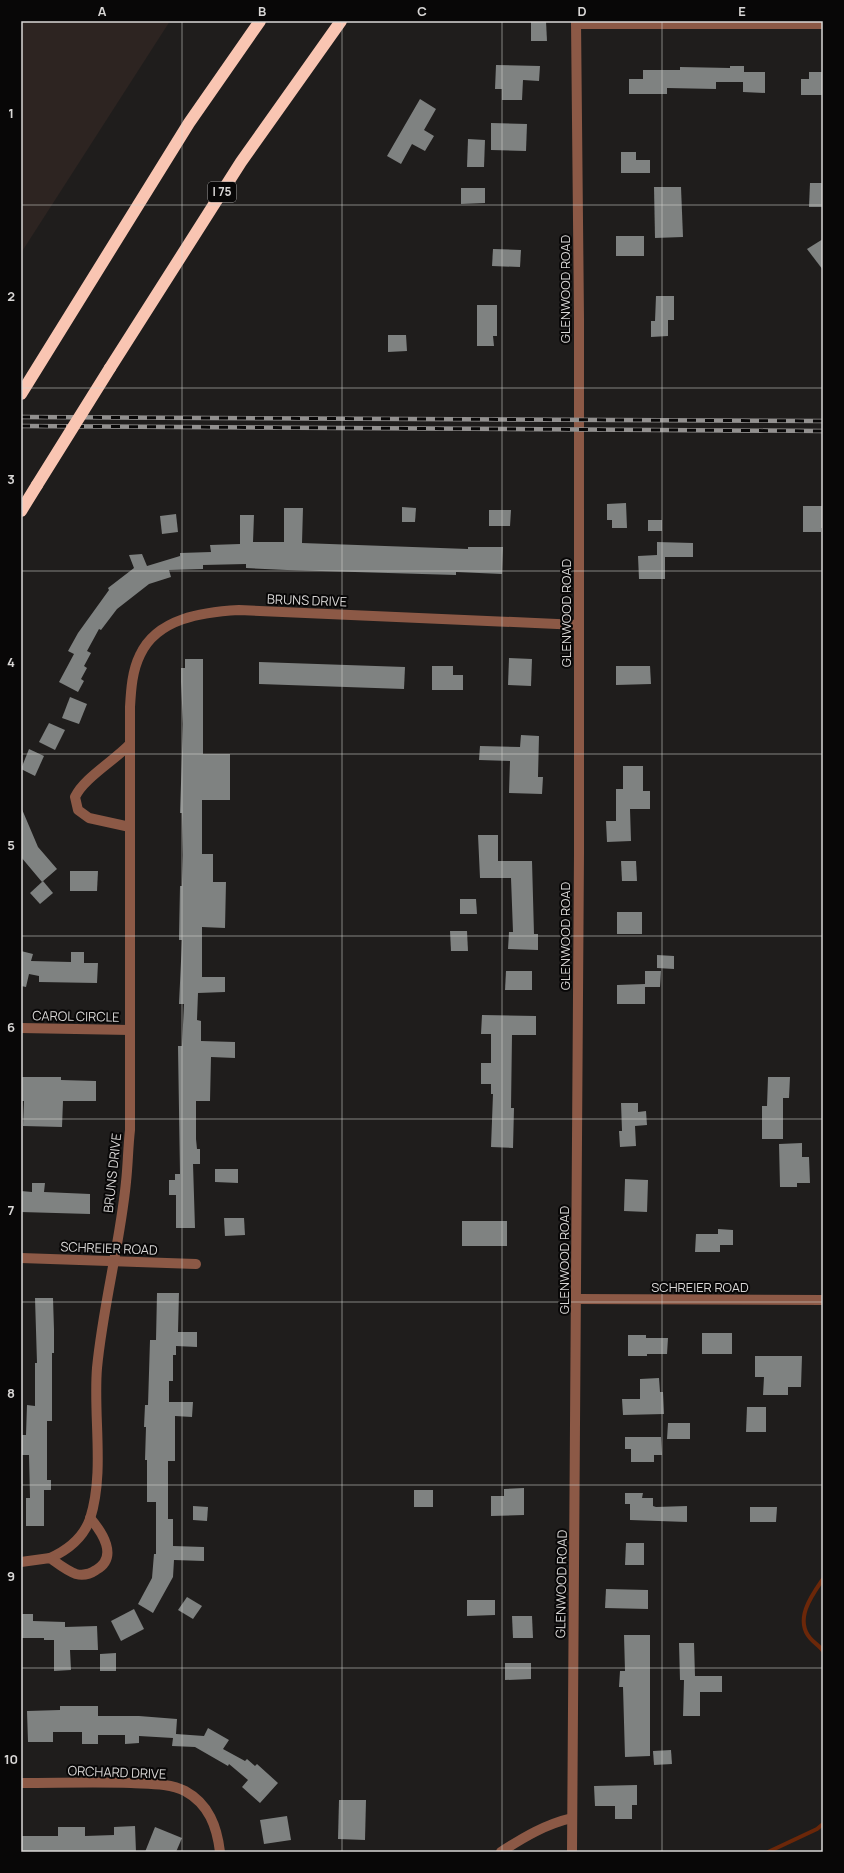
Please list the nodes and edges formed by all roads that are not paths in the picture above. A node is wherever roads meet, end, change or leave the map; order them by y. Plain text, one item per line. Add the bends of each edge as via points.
1 (260, 21) edge
2 (340, 21) edge
3 (576, 22) edge
4 (823, 24) edge
5 (21, 394) edge
6 (21, 511) edge
7 (579, 625) junction
8 (130, 744) junction
9 (130, 827) junction
10 (21, 1028) edge
11 (130, 1030) junction
12 (21, 1258) edge
13 (113, 1261) junction
14 (196, 1264) dead end
15 (577, 1299) junction
16 (823, 1300) edge
17 (90, 1518) junction
18 (50, 1558) junction
19 (21, 1562) edge
20 (21, 1783) edge
21 (572, 1818) junction
22 (220, 1852) edge
23 (501, 1852) edge
24 (572, 1852) edge

1 - 5 highway via 188,123
2 - 6 highway, I 75, bridge via 241,162
3 - 4 street
3 - 7 street, GLENWOOD ROAD
7 - 8 street, BRUNS DRIVE via 239,610 196,614 167,627 149,641 140,655 132,686
7 - 15 street, GLENWOOD ROAD
8 - 9 street, BRUNS DRIVE
8 - 9 street via 80,787 75,797 78,810 89,818
9 - 11 street, BRUNS DRIVE
10 - 11 street, CAROL CIRCLE
11 - 13 street, BRUNS DRIVE via 130,1130 126,1182
12 - 13 street, SCHREIER ROAD
13 - 14 street, SCHREIER ROAD
13 - 17 street, BRUNS DRIVE via 101,1328 95,1497
15 - 16 street, SCHREIER ROAD
15 - 21 street, GLENWOOD ROAD
17 - 18 street, BRUNS DRIVE via 75,1543
17 - 18 street via 106,1543 108,1555 102,1566 88,1575 76,1574
18 - 19 street, BRUNS DRIVE
20 - 22 street, ORCHARD DRIVE via 154,1784 184,1791 197,1799 211,1817
21 - 23 street via 556,1822
21 - 24 street, GLENWOOD ROAD

